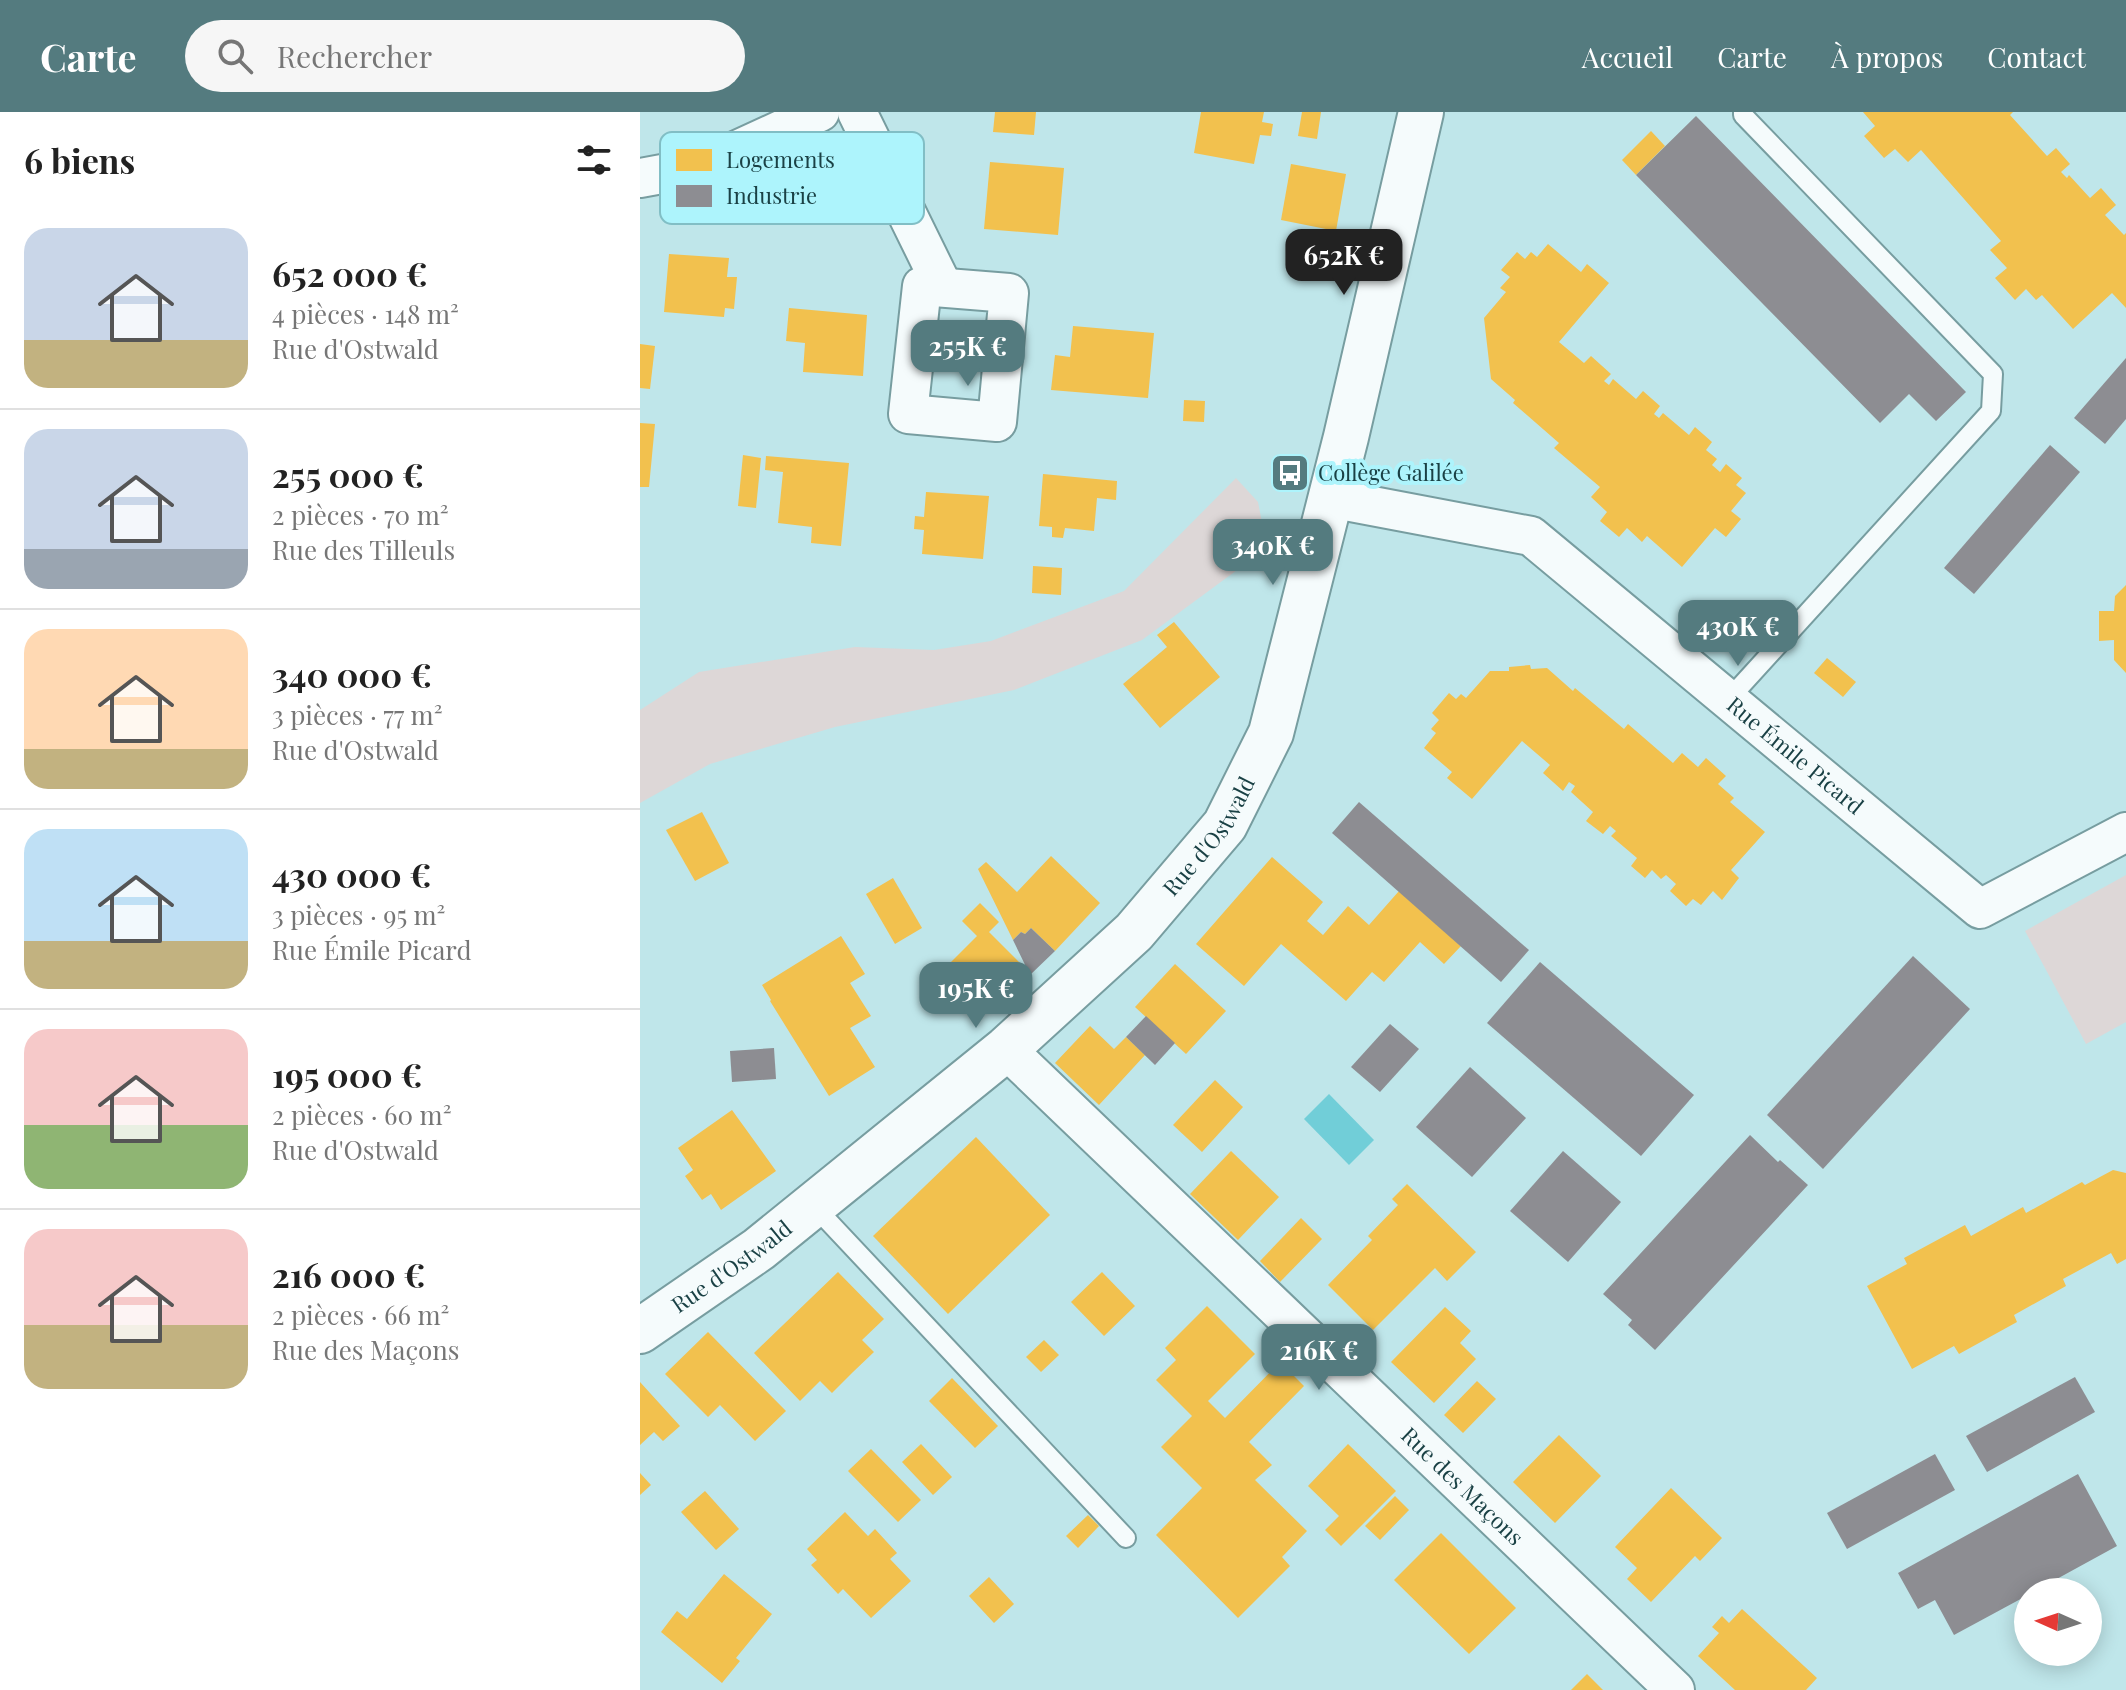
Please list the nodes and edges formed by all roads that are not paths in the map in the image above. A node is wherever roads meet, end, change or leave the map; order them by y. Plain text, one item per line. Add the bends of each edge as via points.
1 (857, 112) edge
2 (1421, 112) edge
3 (1743, 112) edge
4 (797, 117) edge
5 (768, 132) edge
6 (867, 132) edge
7 (660, 174) edge
8 (640, 178) edge
9 (912, 224) edge
10 (943, 287) dead end
11 (1330, 498) junction
12 (1728, 700) junction
13 (2126, 832) edge
14 (1006, 1049) junction
15 (813, 1205) junction
16 (640, 1331) edge
17 (1126, 1538) dead end
18 (1675, 1690) edge

1 - 6 street
2 - 11 main road, Rue d'Ostwald
3 - 12 lane via 1993,374 1991,411
4 - 5 street
7 - 8 street
9 - 10 street
11 - 12 street, Rue Émile Picard via 1531,536
11 - 14 main road, Rue d'Ostwald via 1271,733 1225,825 1134,932
12 - 13 street, Rue Émile Picard via 1980,909
14 - 15 main road, Rue d'Ostwald
14 - 18 street, Rue des Maçons
15 - 16 main road, Rue d'Ostwald
15 - 17 lane

